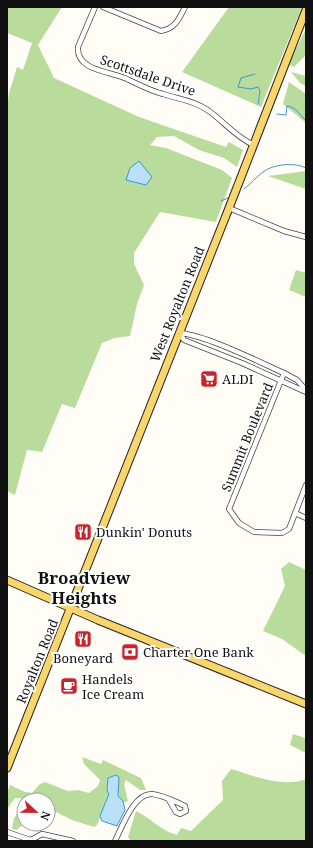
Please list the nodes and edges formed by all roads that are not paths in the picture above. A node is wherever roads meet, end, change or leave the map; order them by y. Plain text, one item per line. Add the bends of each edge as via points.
1 (95, 7) edge
2 (102, 7) edge
3 (185, 7) edge
4 (306, 10) edge
5 (254, 145) junction
6 (229, 208) junction
7 (306, 237) edge
8 (180, 333) junction
9 (284, 373) junction
10 (282, 380) junction
11 (306, 391) edge
12 (306, 485) edge
13 (295, 513) junction
14 (306, 518) edge
15 (7, 580) edge
16 (71, 608) junction
17 (306, 704) edge
18 (7, 766) edge
19 (169, 800) dead end
20 (7, 832) edge
21 (32, 840) edge
22 (74, 841) edge
23 (114, 841) edge

1 - 5 street, Scottsdale Drive via 78,47 79,57 84,63 117,74 151,90 196,103 216,116 242,140
2 - 3 street via 161,31 170,30
4 - 5 main road, West Royalton Road
5 - 6 main road, West Royalton Road
6 - 7 street via 284,231
6 - 8 main road, West Royalton Road
8 - 9 street via 204,339
8 - 10 street via 184,340
8 - 16 main road, West Royalton Road
9 - 10 street, Summit Boulevard
9 - 11 street via 297,380
10 - 11 street
10 - 13 street, Summit Boulevard via 229,509 239,523 254,532 272,534 289,529
12 - 13 street
13 - 14 street
15 - 16 main road
16 - 17 main road
16 - 18 main road, Royalton Road
19 - 23 street via 152,794 143,796 132,807
20 - 21 street
21 - 22 street via 42,834

